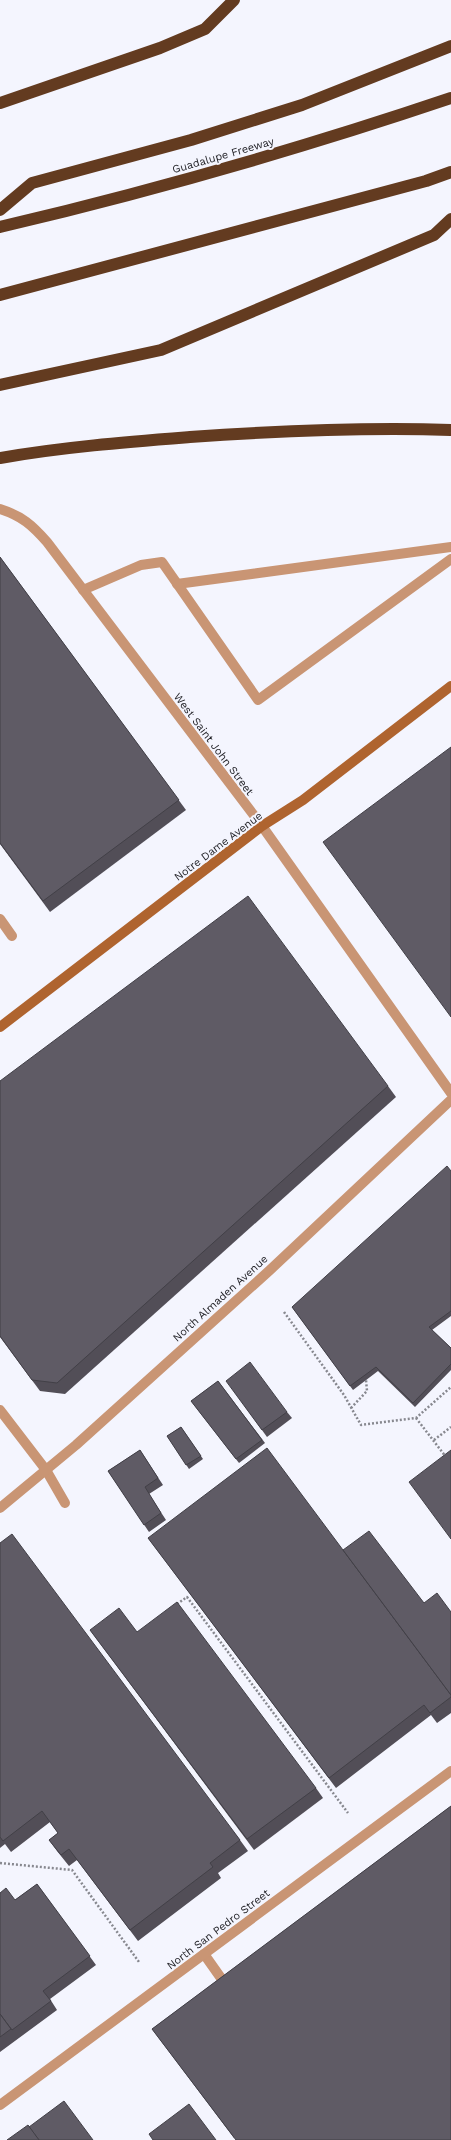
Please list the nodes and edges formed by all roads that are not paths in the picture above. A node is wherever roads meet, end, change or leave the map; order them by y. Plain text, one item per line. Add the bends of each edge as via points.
1 (234, 0) edge
2 (451, 46) edge
3 (451, 98) edge
4 (0, 103) edge
5 (451, 172) edge
6 (0, 210) edge
7 (450, 220) edge
8 (0, 228) edge
9 (0, 295) edge
10 (0, 385) edge
11 (451, 430) edge
12 (0, 458) edge
13 (0, 509) edge
14 (451, 547) edge
15 (451, 558) edge
16 (177, 584) junction
17 (83, 590) junction
18 (451, 686) edge
19 (262, 826) junction
20 (0, 919) edge
21 (12, 936) dead end
22 (0, 1027) edge
23 (451, 1093) edge
24 (451, 1100) edge
25 (0, 1410) edge
26 (46, 1470) junction
27 (65, 1503) dead end
28 (0, 1508) edge
29 (451, 1772) edge
30 (204, 1954) junction
31 (228, 1989) edge
32 (0, 2105) edge

1 - 4 highway via 205,29 160,48
2 - 6 highway via 302,105 191,140 32,183
3 - 8 highway, Guadalupe Freeway via 199,176
5 - 9 highway via 426,181
7 - 10 highway via 434,235 161,350
11 - 12 highway via 289,430 122,442
13 - 17 street, West Saint John Street via 18,515 34,527
14 - 16 street
15 - 16 street via 258,700
16 - 17 street via 162,562 141,566
17 - 19 street, West Saint John Street
18 - 19 main road, Notre Dame Avenue via 303,800
19 - 22 main road, Notre Dame Avenue
19 - 23 street, West Saint John Street
20 - 21 street
24 - 26 street, North Almaden Avenue via 270,1270
25 - 26 street
26 - 27 street
26 - 28 street, North Almaden Avenue
29 - 30 street, North San Pedro Street
30 - 31 street
30 - 32 street, North San Pedro Street

